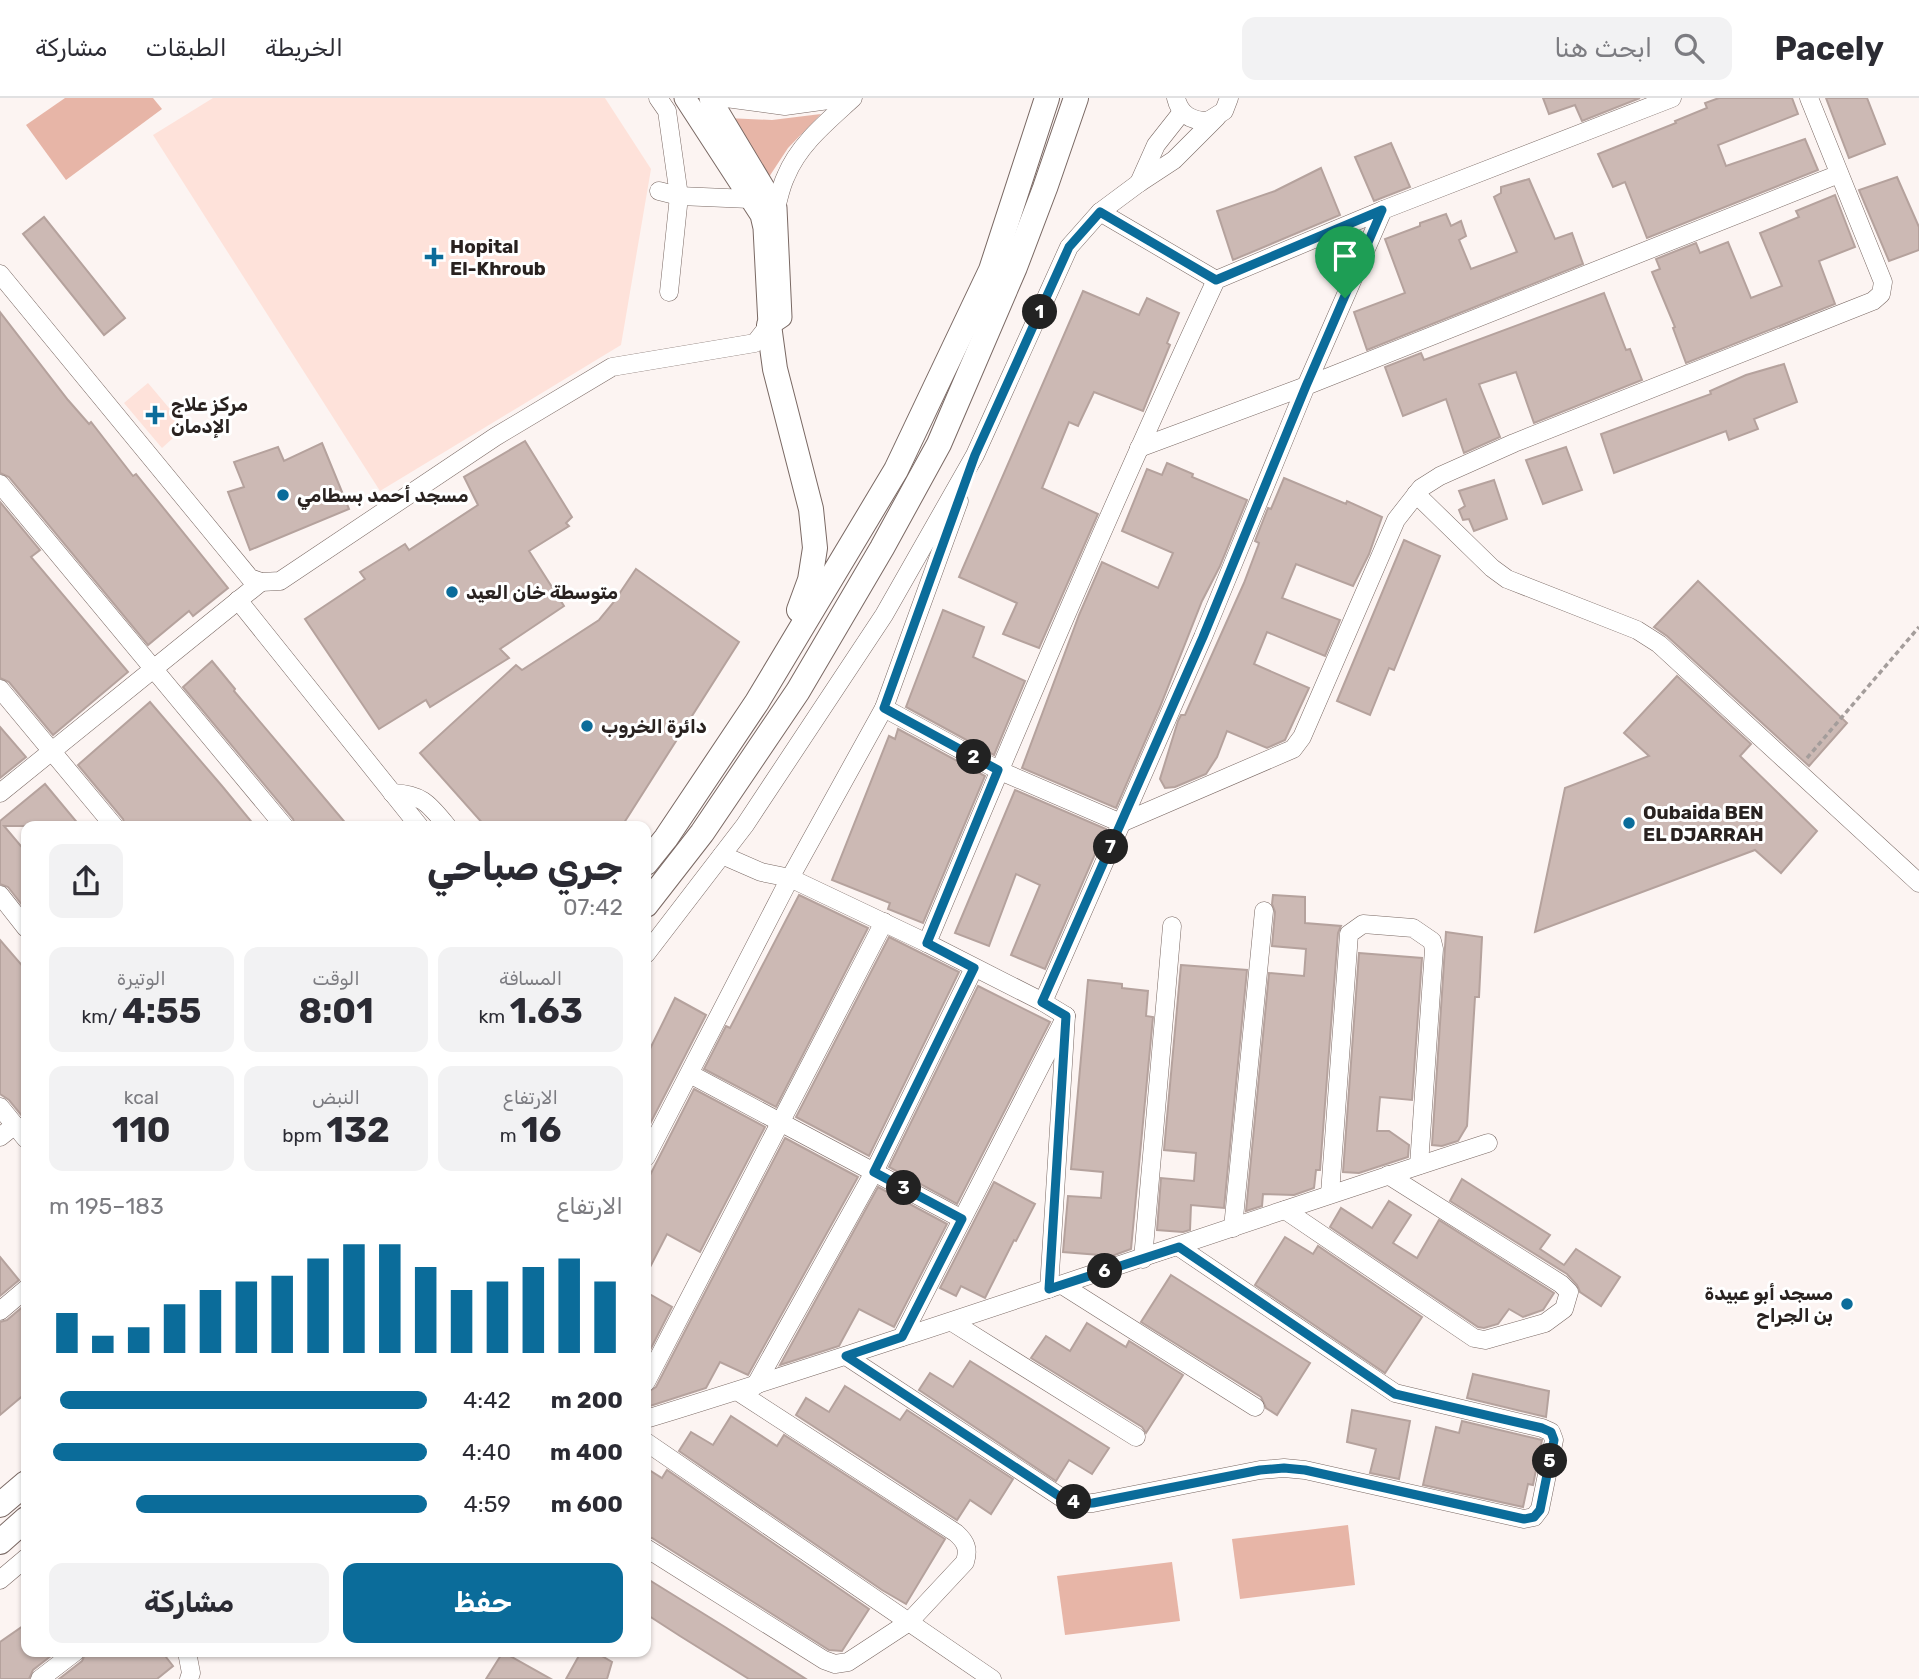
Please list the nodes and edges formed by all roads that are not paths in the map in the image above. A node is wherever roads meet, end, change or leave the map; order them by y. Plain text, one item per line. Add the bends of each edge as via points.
1 (658, 98) edge
2 (710, 98) edge
3 (726, 98) edge
4 (843, 98) edge
5 (853, 98) edge
6 (1047, 98) edge
7 (1159, 98) edge
8 (1229, 98) edge
9 (1672, 98) edge
10 (1809, 98) edge
11 (688, 99) edge
12 (1075, 101) edge
13 (1178, 104) edge
14 (1217, 117) junction
15 (1839, 174) junction
16 (1139, 183) junction
17 (659, 191) dead end
18 (679, 195) junction
19 (765, 200) junction
20 (1382, 210) junction
21 (1100, 212) junction
22 (0, 274) edge
23 (1216, 280) junction
24 (669, 292) dead end
25 (762, 334) junction
26 (1306, 386) junction
27 (1139, 449) junction
28 (975, 455) junction
29 (0, 484) edge
30 (1416, 494) junction
31 (261, 582) junction
32 (238, 600) junction
33 (779, 664) junction
34 (152, 668) junction
35 (0, 689) edge
36 (884, 708) junction
37 (52, 751) junction
38 (998, 770) junction
39 (0, 793) edge
40 (392, 793) junction
41 (110, 821) edge
42 (280, 821) edge
43 (415, 821) edge
44 (442, 821) edge
45 (1121, 822) junction
46 (722, 855) junction
47 (651, 856) edge
48 (790, 878) junction
49 (1919, 883) edge
50 (0, 895) edge
51 (651, 899) edge
52 (1265, 911) dead end
53 (21, 922) edge
54 (884, 922) junction
55 (1172, 926) dead end
56 (927, 943) junction
57 (651, 947) edge
58 (974, 968) junction
59 (1042, 1002) junction
60 (1066, 1016) junction
61 (690, 1074) junction
62 (0, 1107) edge
63 (780, 1123) junction
64 (15, 1125) junction
65 (21, 1133) edge
66 (0, 1137) edge
67 (1488, 1143) dead end
68 (651, 1148) edge
69 (1419, 1165) junction
70 (874, 1172) junction
71 (1388, 1175) junction
72 (1330, 1194) junction
73 (1285, 1210) junction
74 (962, 1219) junction
75 (1233, 1228) junction
76 (1179, 1247) junction
77 (1143, 1259) junction
78 (1055, 1287) junction
79 (21, 1293) edge
80 (0, 1311) edge
81 (951, 1322) junction
82 (902, 1337) junction
83 (846, 1356) junction
84 (651, 1372) edge
85 (755, 1386) junction
86 (737, 1391) junction
87 (1255, 1407) dead end
88 (651, 1417) edge
89 (1136, 1437) dead end
90 (651, 1445) edge
91 (21, 1487) edge
92 (0, 1506) edge
93 (21, 1523) edge
94 (0, 1542) edge
95 (651, 1551) edge
96 (21, 1562) edge
97 (0, 1580) edge
98 (909, 1622) junction
99 (69, 1657) edge
100 (188, 1657) edge
101 (40, 1679) edge
102 (190, 1679) edge
103 (992, 1679) edge

1 - 18 street via 667,111
2 - 19 main road
3 - 4 street via 785,106
5 - 19 street via 823,125
6 - 33 highway via 991,270 943,376 896,470
7 - 13 street
8 - 14 street
9 - 20 street
10 - 15 street
11 - 19 main road
12 - 51 highway via 1015,267 939,444 798,691 702,833
13 - 14 street via 1198,121
13 - 16 street
14 - 16 street via 1174,160
15 - 26 street
15 - 30 street via 1883,282 1881,293 1873,300 1514,443 1440,477
16 - 21 street
17 - 18 street
18 - 19 street
18 - 24 street
19 - 25 main road via 761,215
20 - 23 street
20 - 26 street
21 - 23 street
21 - 28 street via 1069,247
22 - 31 street via 250,578
23 - 27 street
25 - 31 street via 612,367 495,437 280,580
25 - 33 highway via 804,474 815,548 810,580
26 - 27 street
26 - 45 street
27 - 38 street
28 - 36 street
28 - 46 street via 884,614
29 - 34 street
30 - 45 street via 1396,520 1303,737 1293,749
30 - 49 street via 1507,579 1637,630 1659,644
31 - 32 street
32 - 34 street
32 - 40 street
33 - 47 highway
34 - 37 street
34 - 42 street
35 - 37 street
36 - 38 street
36 - 48 street
37 - 39 street
37 - 41 street
38 - 45 street
38 - 56 street
40 - 43 street
40 - 44 street via 421,798
45 - 59 street
46 - 48 street via 761,872
46 - 57 street
48 - 54 street
48 - 61 street
50 - 53 street
52 - 75 street
54 - 56 street
54 - 63 street
55 - 77 street
56 - 58 street
58 - 59 street
58 - 70 street
59 - 60 street
60 - 74 street
60 - 78 street
61 - 63 street
61 - 68 street
62 - 64 street
63 - 70 street
63 - 84 street
64 - 65 street
64 - 66 street
67 - 69 street
69 - 71 street
69 - 72 street via 1434,949 1432,941 1413,928 1363,924 1349,934
70 - 74 street
70 - 85 street
71 - 72 street
71 - 73 street via 1561,1284 1569,1292 1564,1308 1545,1323 1485,1340 1474,1338
72 - 73 street
73 - 75 street
74 - 82 street
75 - 76 street
76 - 77 street
76 - 83 street via 1395,1394 1551,1432 1554,1440 1540,1510 1524,1519 1284,1468 1079,1504 1062,1498
77 - 78 street
78 - 81 street
78 - 87 street
79 - 80 street
81 - 82 street
81 - 89 street
82 - 83 street
83 - 85 street
85 - 86 street
86 - 88 street
86 - 98 street via 964,1539 965,1562
90 - 98 street
91 - 92 highway
93 - 94 highway
95 - 98 street via 835,1664 848,1662
96 - 97 street
98 - 103 street
99 - 101 street
100 - 102 street

